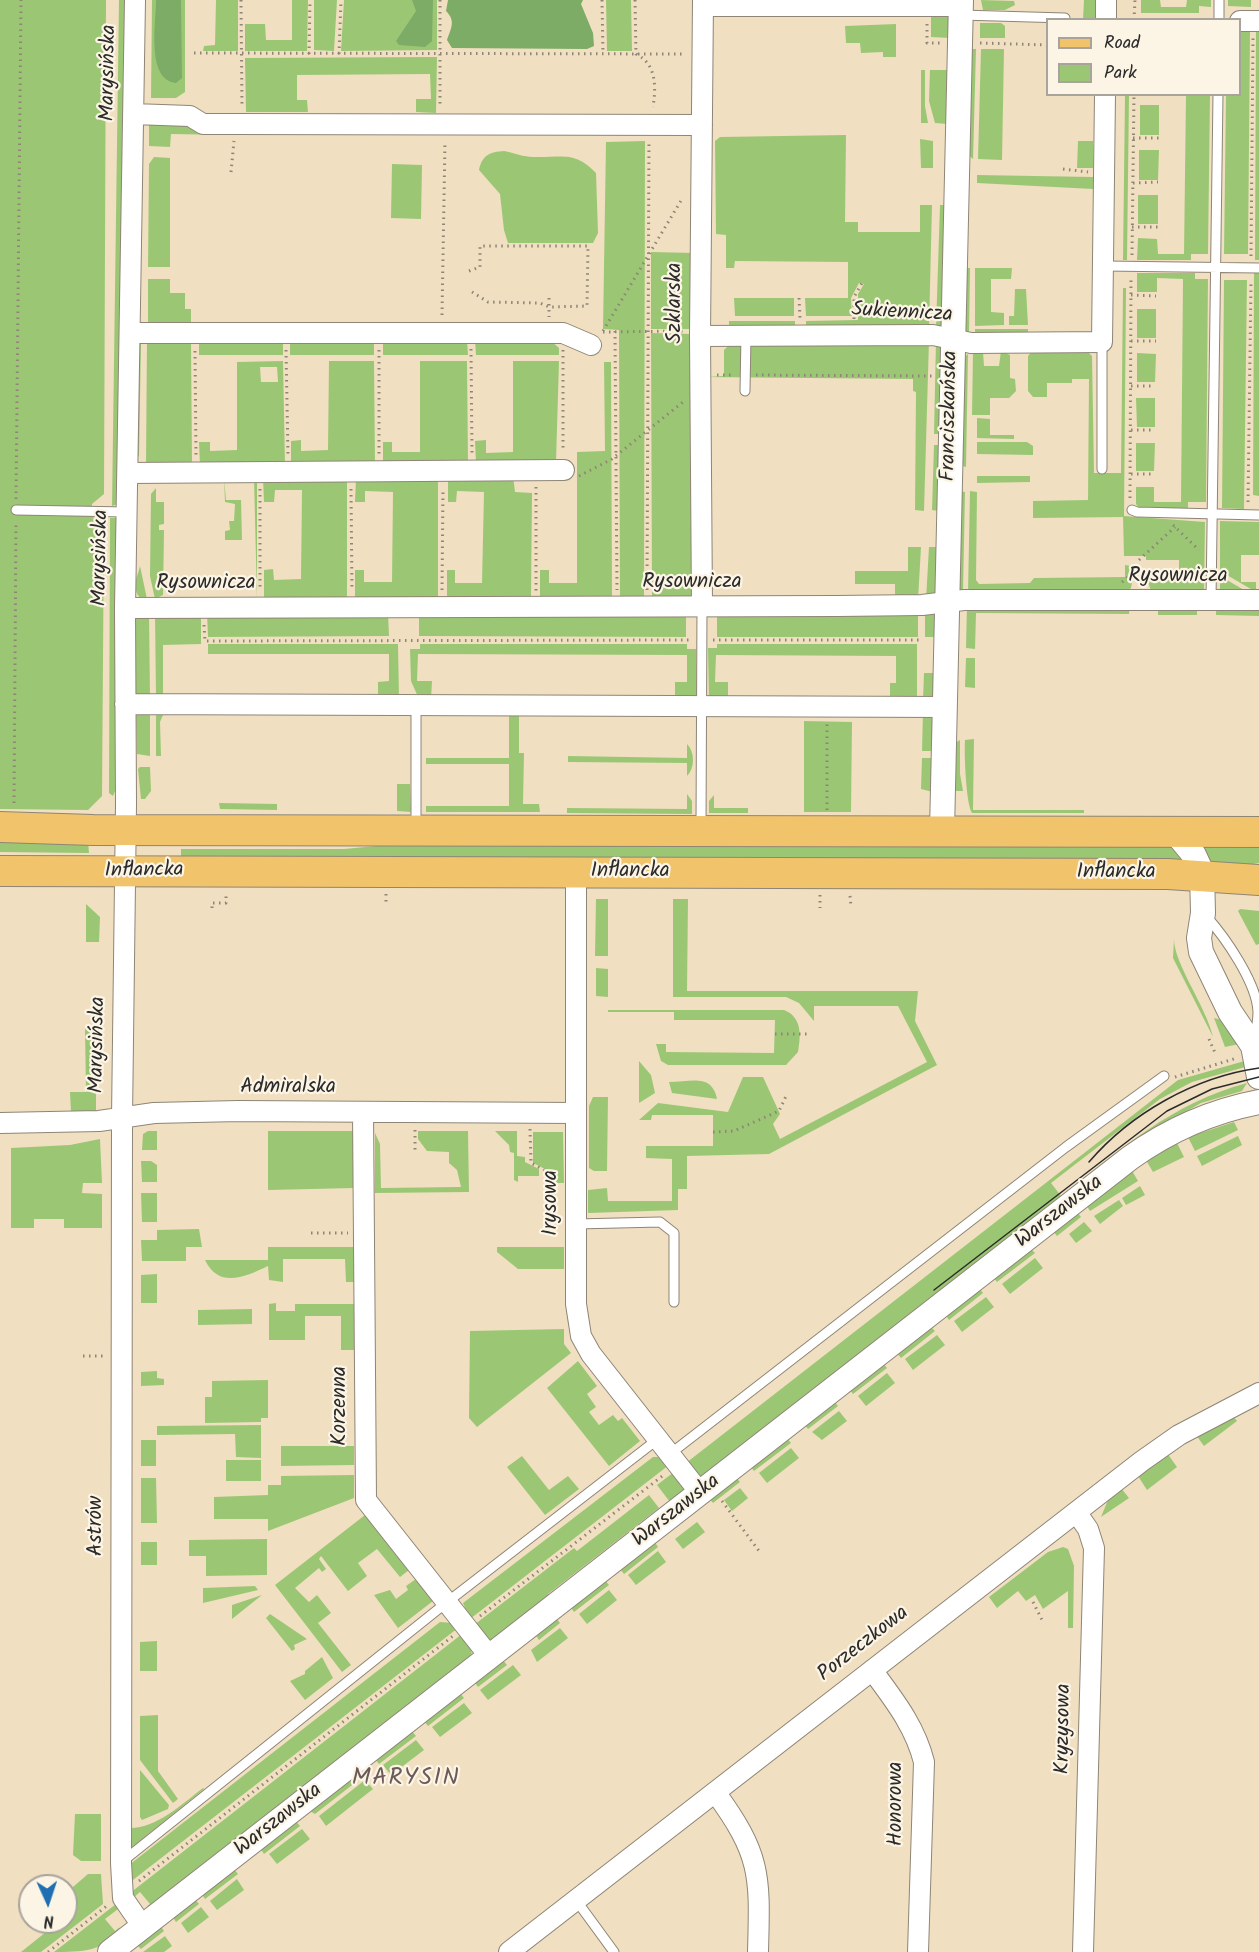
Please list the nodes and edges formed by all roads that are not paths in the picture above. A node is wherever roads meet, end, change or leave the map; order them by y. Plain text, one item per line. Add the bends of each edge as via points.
1 (135, 0) edge
2 (1106, 0) edge
3 (1219, 0) edge
4 (703, 3) edge
5 (961, 7) edge
6 (1065, 18) dead end
7 (1106, 18) edge
8 (1219, 18) edge
9 (1105, 96) edge
10 (1218, 96) edge
11 (133, 114) junction
12 (702, 125) junction
13 (1104, 266) junction
14 (1215, 267) junction
15 (1259, 268) edge
16 (130, 333) junction
17 (700, 334) junction
18 (746, 335) junction
19 (597, 338) road end
20 (953, 339) junction
21 (1102, 342) junction
22 (745, 391) dead end
23 (1102, 469) dead end
24 (564, 470) road end
25 (128, 472) junction
26 (16, 510) road end
27 (1132, 510) road end
28 (127, 512) junction
29 (1212, 514) junction
30 (1259, 515) edge
31 (1211, 600) junction
32 (1259, 600) edge
33 (947, 603) junction
34 (702, 607) junction
35 (125, 608) junction
36 (125, 704) junction
37 (417, 705) junction
38 (703, 706) junction
39 (945, 706) junction
40 (7, 815) edge
41 (126, 830) junction
42 (416, 830) junction
43 (701, 831) junction
44 (942, 831) junction
45 (1175, 832) junction
46 (1259, 832) edge
47 (0, 871) edge
48 (576, 871) junction
49 (126, 872) junction
50 (1203, 877) junction
51 (1259, 880) edge
52 (1259, 1077) edge
53 (1165, 1080) road end
54 (1259, 1102) edge
55 (363, 1112) junction
56 (576, 1113) junction
57 (122, 1118) junction
58 (0, 1123) edge
59 (576, 1224) junction
60 (674, 1302) dead end
61 (1259, 1393) edge
62 (669, 1452) junction
63 (711, 1497) junction
64 (1076, 1512) junction
65 (446, 1603) junction
66 (490, 1657) junction
67 (872, 1670) junction
68 (715, 1792) junction
69 (120, 1863) junction
70 (576, 1900) junction
71 (143, 1927) junction
72 (110, 1952) edge
73 (509, 1952) edge
74 (614, 1952) edge
75 (758, 1952) edge
76 (918, 1952) edge
77 (1083, 1952) edge

1 - 11 street, Marysińska
2 - 7 street
3 - 8 lane
4 - 5 street
4 - 12 street, Szklarska
5 - 6 lane
5 - 20 street, Franciszkańska
9 - 13 street
10 - 14 lane
11 - 12 street via 190,116 203,124 238,130 651,120
11 - 16 street, Marysińska
12 - 17 street, Szklarska
13 - 14 lane
13 - 21 street
14 - 15 lane
14 - 29 lane
16 - 19 street via 563,333
16 - 25 street, Marysińska
17 - 18 street, Sukiennicza
17 - 34 street, Szklarska
18 - 20 street, Sukiennicza via 933,335
18 - 22 lane
20 - 21 street, Sukiennicza via 971,343
20 - 33 street, Franciszkańska
21 - 23 lane
24 - 25 street
25 - 28 street, Marysińska
26 - 28 lane
27 - 29 lane
28 - 35 street, Marysińska
29 - 30 lane
29 - 31 lane
31 - 32 street, Rysownicza
31 - 33 street, Rysownicza
33 - 34 street, Rysownicza
33 - 39 street, Franciszkańska
34 - 35 street, Rysownicza
34 - 38 lane
35 - 36 street, Marysińska
36 - 37 street
36 - 41 street, Marysińska
37 - 38 street
37 - 42 lane
38 - 39 street
38 - 43 lane
39 - 44 street, Franciszkańska
40 - 41 main road, Inflancka
41 - 42 main road, Inflancka
41 - 49 street, Marysińska
42 - 43 main road, Inflancka
43 - 44 main road, Inflancka
44 - 45 main road, Inflancka
45 - 46 main road, Inflancka
45 - 50 street via 1194,855
47 - 49 main road, Inflancka
48 - 49 main road, Inflancka
48 - 50 main road, Inflancka via 1168,873
48 - 56 street, Irysowa
49 - 57 street, Marysińska
50 - 51 main road, Inflancka
50 - 52 street via 1201,952
53 - 62 lane via 1066,1147
54 - 63 street, Warszawska via 1200,1119 1137,1153
55 - 56 street, Admiralska
55 - 57 street, Admiralska via 178,1113
55 - 65 street, Korzenna via 366,1500
56 - 59 street, Irysowa
57 - 58 street, Admiralska
57 - 69 street, Astrów
59 - 60 lane via 660,1222 669,1227 674,1233
59 - 62 street, Irysowa via 576,1304 581,1336
61 - 64 street, Porzeczkowa via 1179,1435
62 - 63 street, Irysowa
62 - 65 lane
63 - 66 street, Warszawska
64 - 67 street, Porzeczkowa
64 - 77 street, Kryzysowa via 1088,1529 1094,1548
65 - 66 street, Korzenna
65 - 69 lane
66 - 71 street, Warszawska
67 - 68 street, Porzeczkowa
67 - 76 street, Honorowa via 908,1719 924,1762
68 - 70 street, Porzeczkowa
68 - 75 street via 740,1826 756,1863
69 - 71 street, Astrów via 122,1894
70 - 73 street, Porzeczkowa
70 - 74 lane
71 - 72 street, Warszawska

